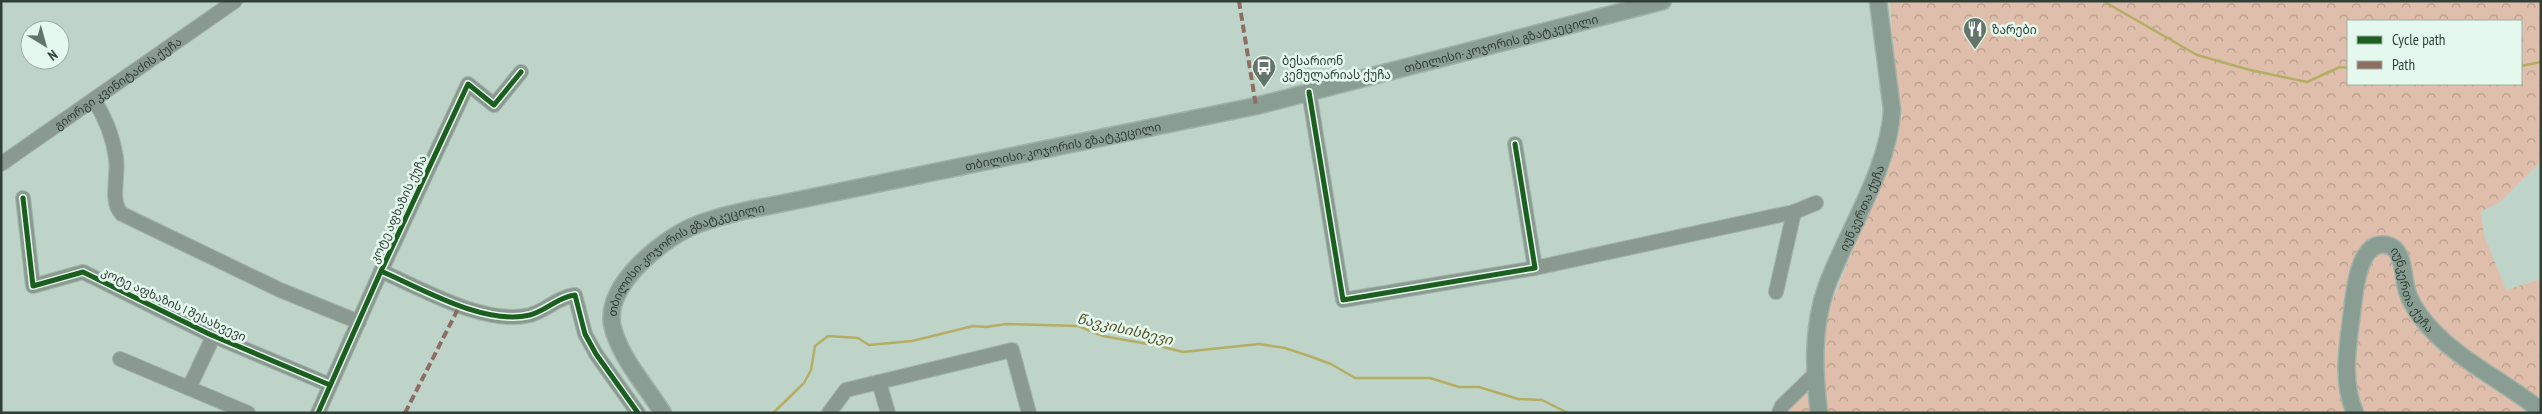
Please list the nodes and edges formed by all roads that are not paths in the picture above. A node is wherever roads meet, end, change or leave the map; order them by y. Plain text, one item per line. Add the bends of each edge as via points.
1 (235, 1) edge
2 (1663, 1) edge
3 (1878, 1) edge
4 (521, 72) dead end
5 (1309, 92) junction
6 (94, 100) junction
7 (1515, 144) dead end
8 (1, 164) edge
9 (23, 198) dead end
10 (1816, 203) dead end
11 (1794, 212) junction
12 (1535, 268) junction
13 (381, 271) junction
14 (1776, 292) dead end
15 (359, 322) junction
16 (214, 335) junction
17 (120, 359) dead end
18 (1814, 375) junction
19 (880, 382) junction
20 (330, 384) junction
21 (189, 388) junction
22 (2541, 411) edge
23 (248, 413) edge
24 (318, 413) edge
25 (638, 413) edge
26 (663, 413) edge
27 (828, 413) edge
28 (888, 413) edge
29 (1029, 413) edge
30 (1779, 413) edge
31 (1819, 413) edge
32 (2355, 413) edge

1 - 6 street, გიორგი კვინიტაძის ქუჩა
2 - 5 main road, თბილისი-კოჯორის გზატკეცილი
3 - 18 main road, იუნკერთა ქუჩა via 1892,110 1891,127 1882,158 1826,289 1815,336
4 - 13 street, კოტე აფხაზის ქუჩა via 494,105 468,84
5 - 12 street via 1343,300
5 - 26 main road, თბილისი-კოჯორის გზატკეცილი via 1248,108 774,205 695,225 643,261 623,283 611,310 617,338
6 - 8 street, გიორგი კვინიტაძის ქუჩა
6 - 15 street via 111,135 118,169 116,203 122,214 280,290
7 - 12 street
9 - 16 street, კოტე აფხაზის I შესახვევი via 33,286 83,272
10 - 11 street
11 - 12 street
11 - 14 street
13 - 15 street, კოტე აფხაზის ქუჩა
13 - 25 street via 492,316 530,315 563,296 575,295 585,334
15 - 20 street, კოტე აფხაზის ქუჩა
16 - 20 street, კოტე აფხაზის I შესახვევი
16 - 21 street
17 - 21 street
18 - 30 street via 1782,406
18 - 31 main road, იუნკერთა ქუჩა
19 - 27 street via 846,390
19 - 28 street
19 - 29 street via 1012,350
20 - 24 street, კოტე აფხაზის ქუჩა
21 - 23 street
22 - 32 main road, იუნკერთა ქუჩა via 2458,352 2426,324 2407,293 2399,254 2385,244 2377,245 2367,253 2354,294 2346,378

